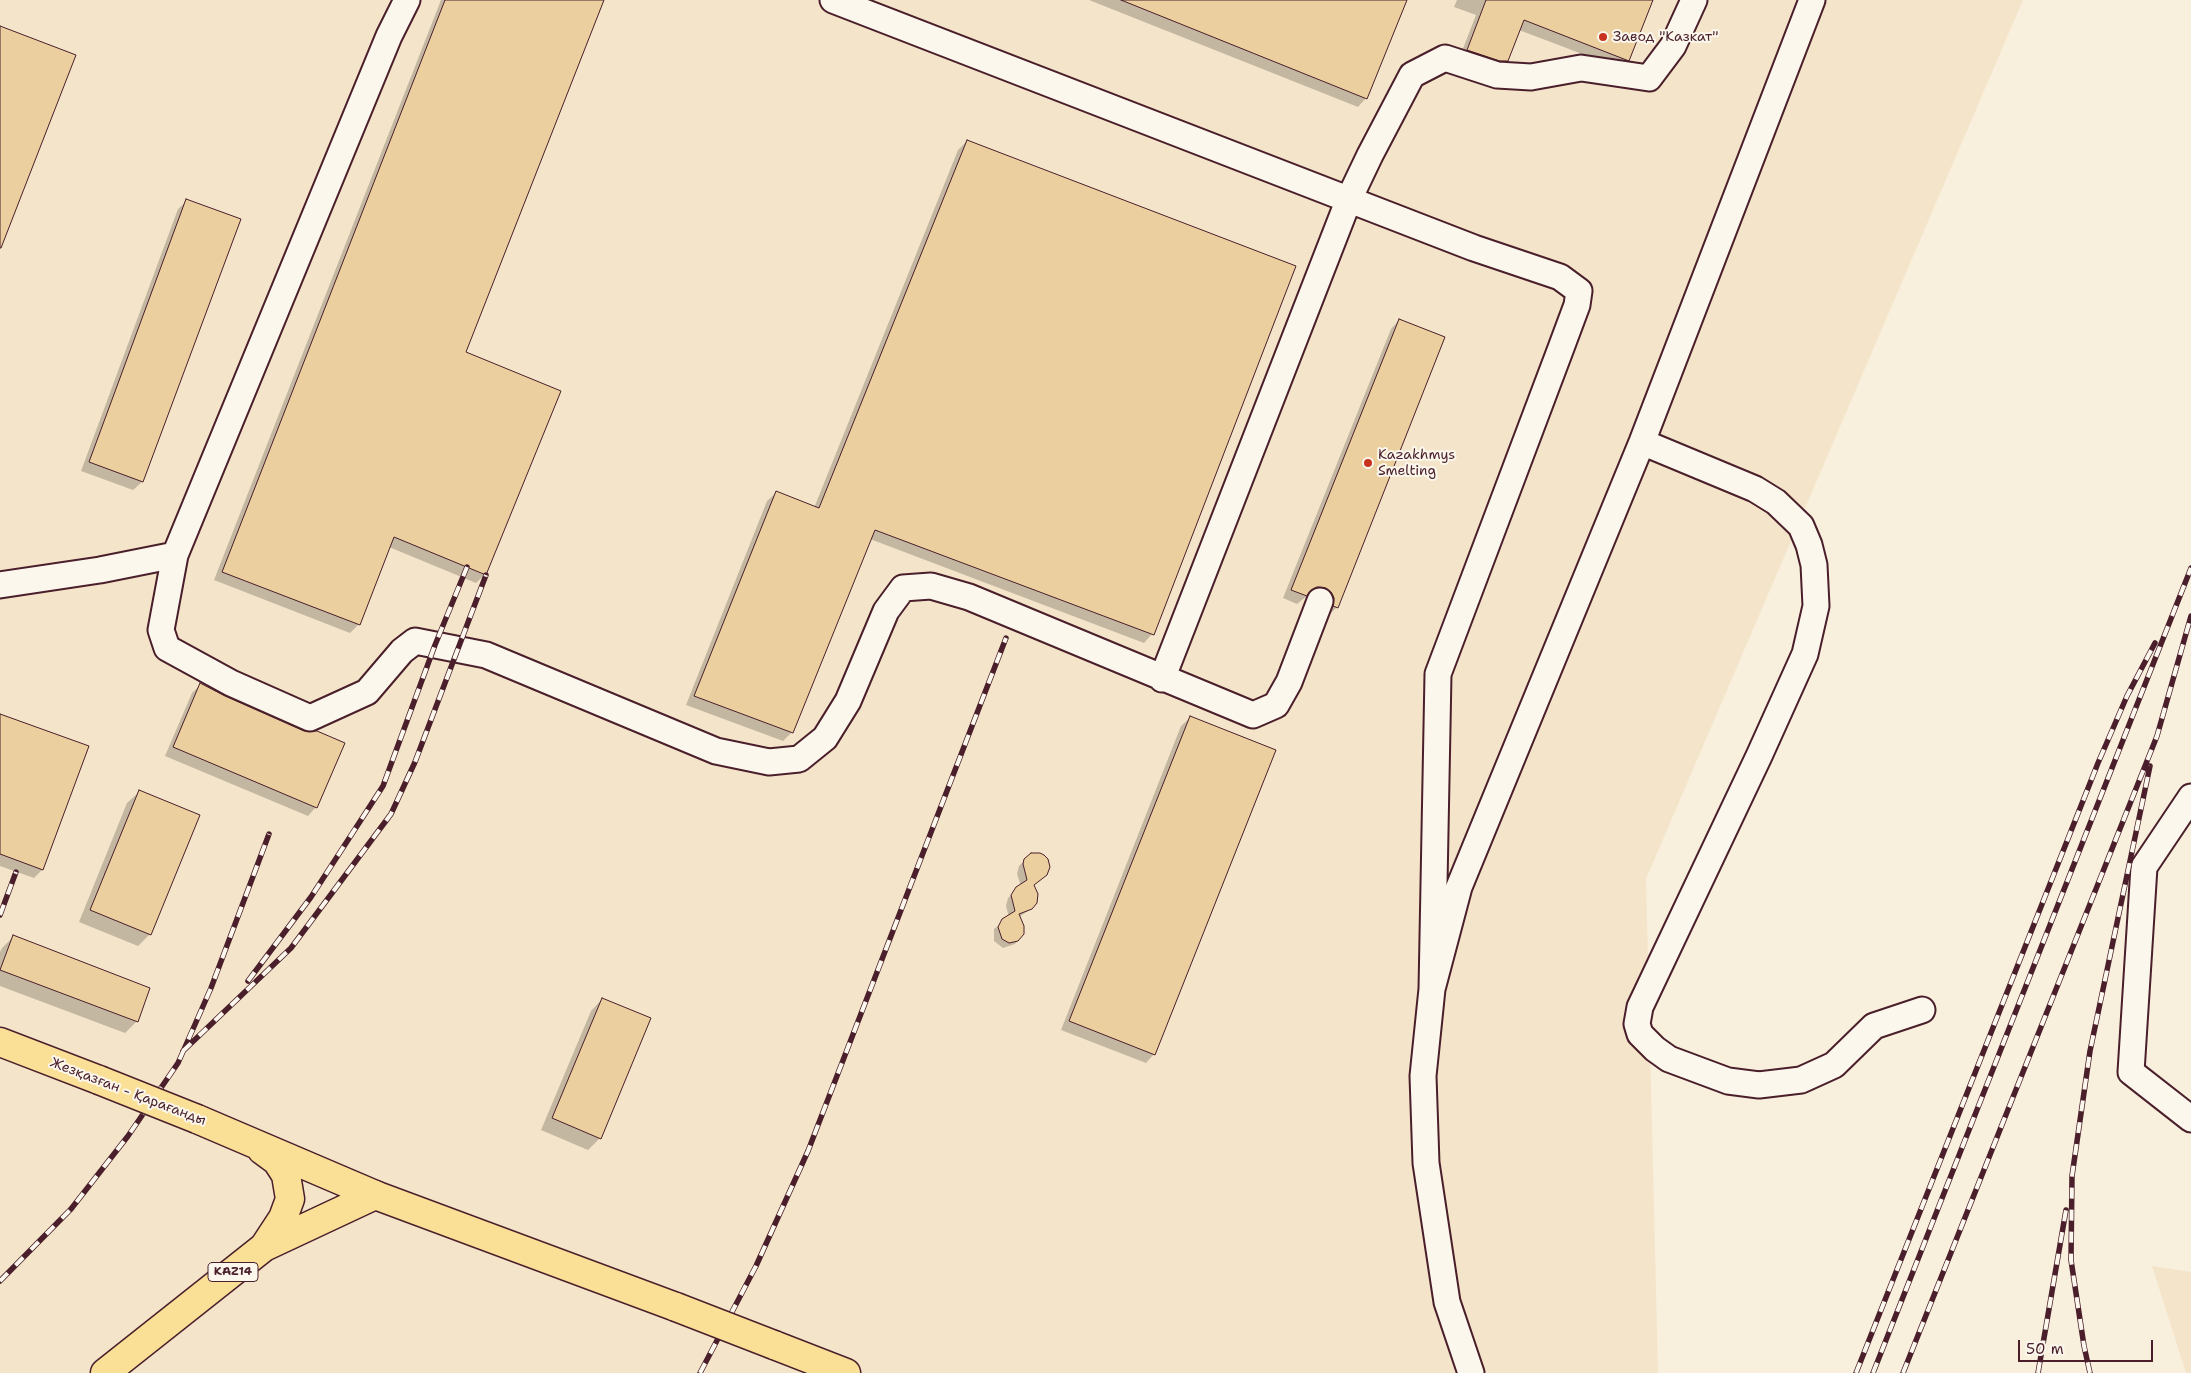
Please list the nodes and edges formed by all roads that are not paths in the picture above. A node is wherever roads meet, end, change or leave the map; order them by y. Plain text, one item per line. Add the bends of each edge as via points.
1 (407, 0) edge
2 (833, 0) edge
3 (1694, 0) edge
4 (1812, 0) edge
5 (1349, 199) junction
6 (1642, 442) junction
7 (174, 555) junction
8 (0, 585) edge
9 (1320, 601) dead end
10 (1162, 679) junction
11 (2191, 797) edge
12 (1432, 989) junction
13 (1922, 1010) dead end
14 (1, 1042) edge
15 (2191, 1119) edge
16 (255, 1144) junction
17 (375, 1195) junction
18 (264, 1247) junction
19 (105, 1373) edge
20 (846, 1373) edge
21 (1471, 1373) edge

1 - 7 street via 389,36
2 - 5 street
3 - 5 street via 1673,46 1649,78 1581,68 1531,77 1497,75 1445,58 1412,75
4 - 6 street
5 - 10 street
5 - 12 street via 1474,248 1560,277 1579,291 1577,305 1438,674
6 - 12 street via 1459,887
6 - 13 street via 1755,489 1776,502 1801,526 1809,545 1814,565 1816,606 1805,654 1640,1007 1637,1024 1640,1034 1669,1059 1728,1081 1759,1085 1801,1080 1834,1065 1874,1026
7 - 8 street
7 - 10 street via 161,630 167,648 231,683 310,718 367,692 402,651 415,641 486,655 716,751 769,762 799,759 826,738 848,701 886,611 903,588 931,586 969,598
9 - 10 street via 1289,682 1276,705 1252,715
11 - 15 street via 2144,867 2131,1072
12 - 21 street via 1423,1076 1426,1163 1447,1302
14 - 16 main road, Жезқазған - Қарағанды / KAZ14, bridge
16 - 17 main road, Жезқазған - Қарағанды / KAZ14
16 - 18 main road, Жезқазған - Қарағанды / KAZ14 via 277,1161 286,1175 290,1199 283,1218
17 - 18 main road, Жезқазған - Қарағанды / KAZ14
17 - 20 main road, bridge
18 - 19 main road, Жезқазған - Қарағанды / KAZ14

